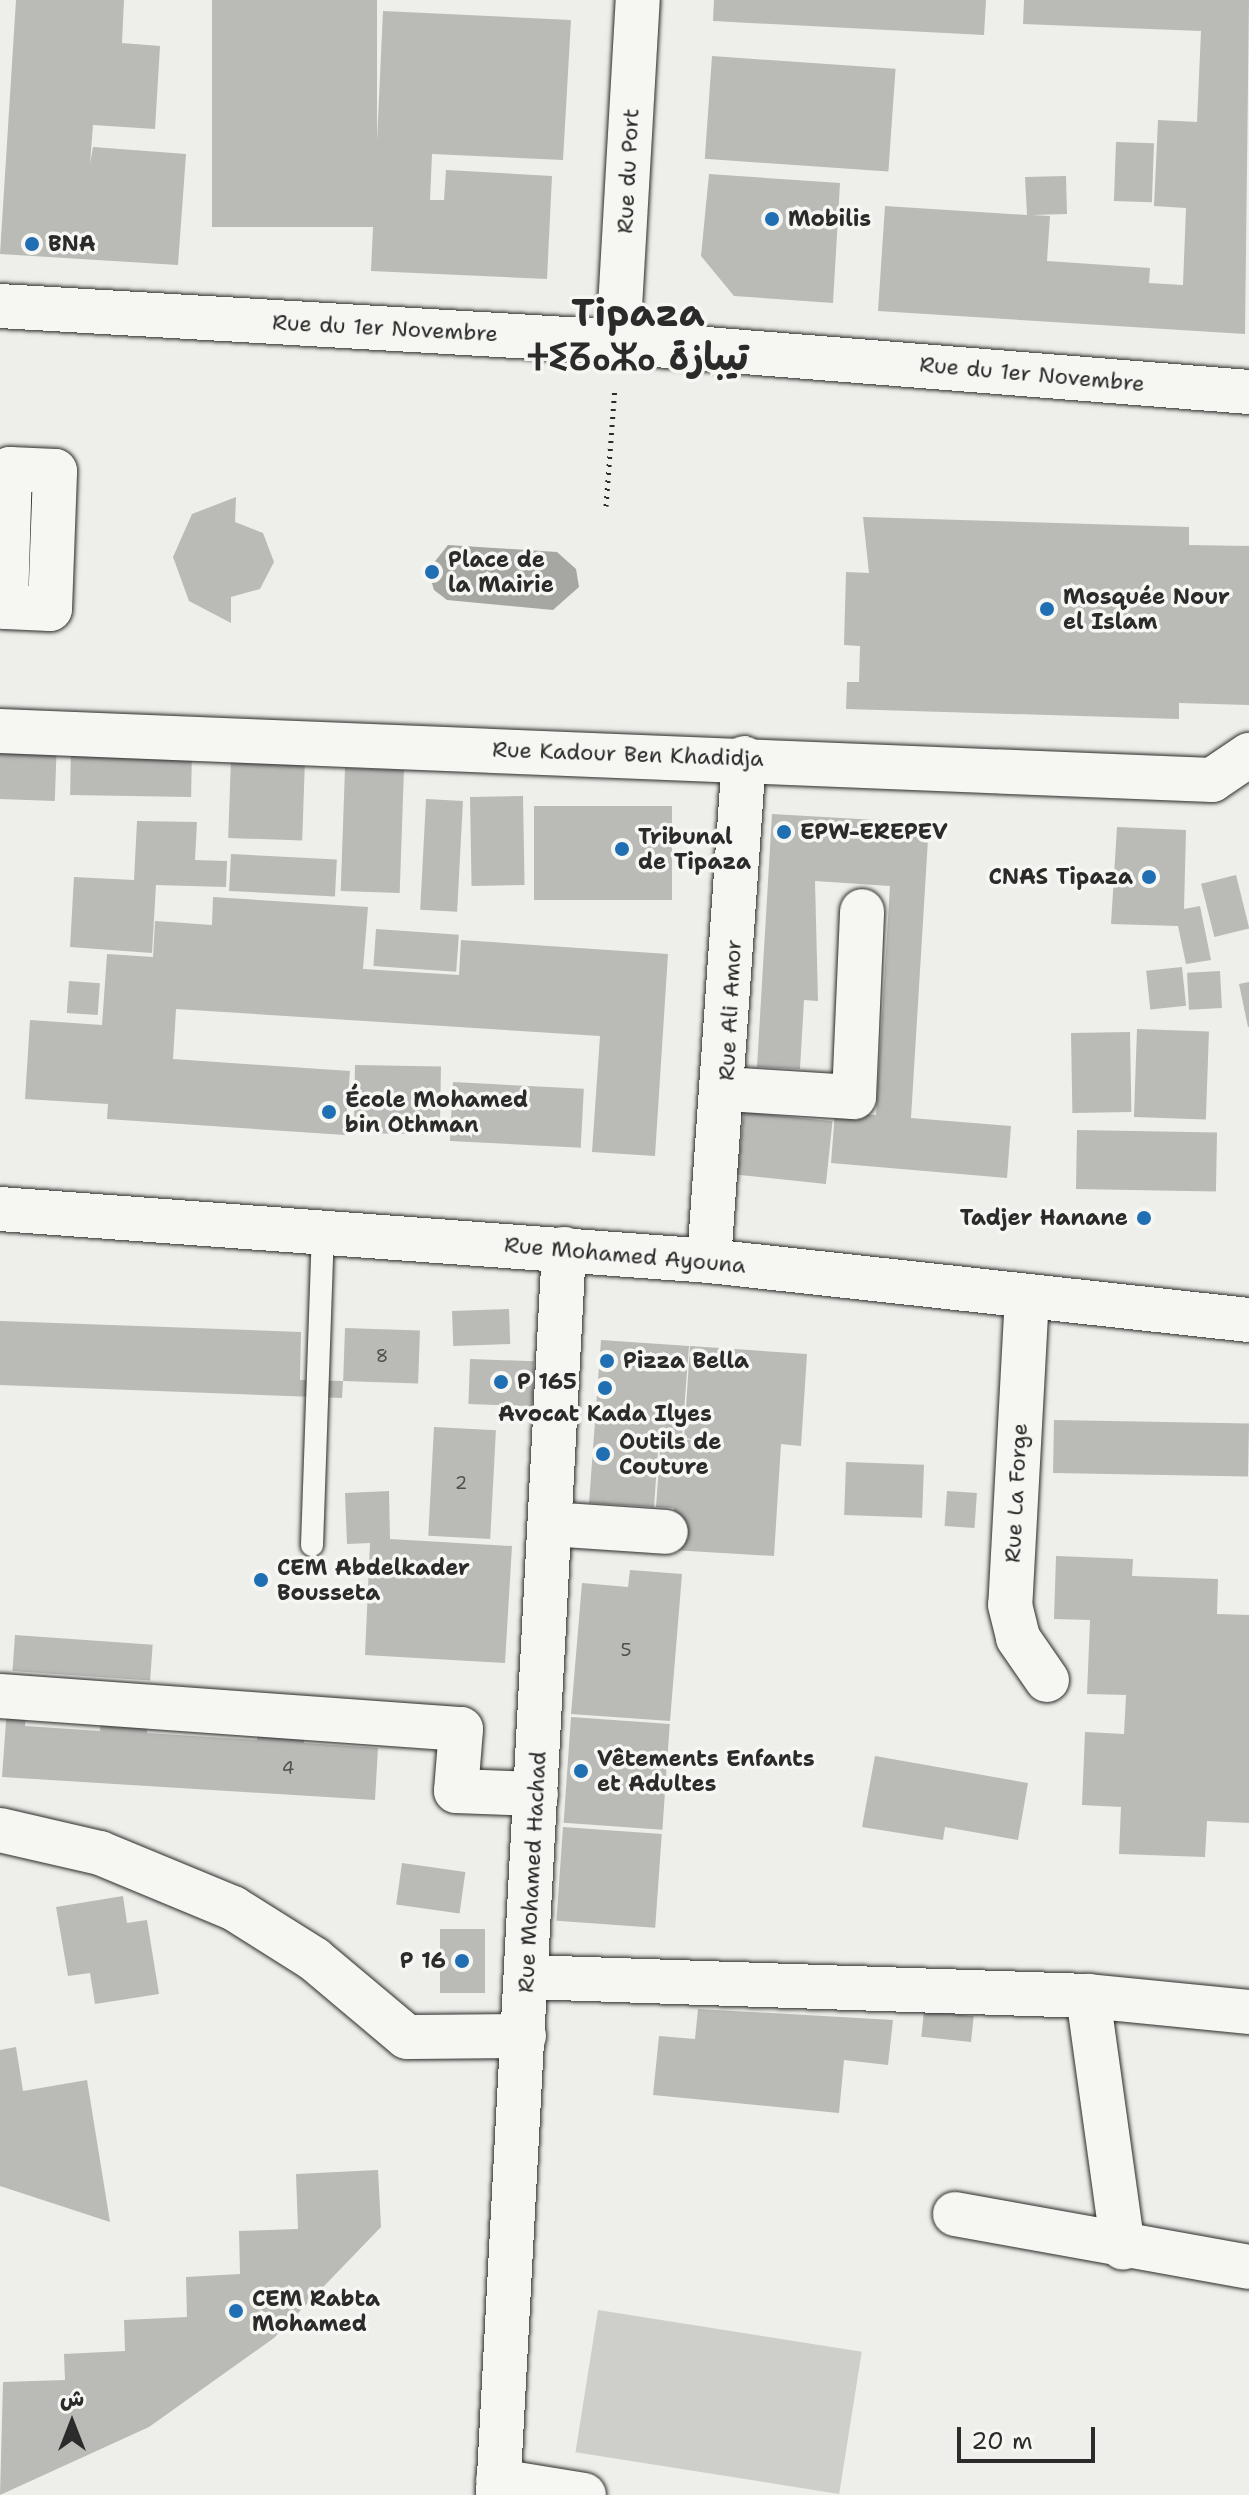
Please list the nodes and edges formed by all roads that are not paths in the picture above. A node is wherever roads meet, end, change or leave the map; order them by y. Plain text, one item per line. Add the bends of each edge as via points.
1 (638, 0) edge
2 (0, 306) edge
3 (618, 342) junction
4 (1249, 392) edge
5 (5, 504) edge
6 (3, 605) edge
7 (0, 731) edge
8 (1249, 755) edge
9 (744, 758) junction
10 (862, 911) dead end
11 (726, 1089) junction
12 (0, 1209) edge
13 (323, 1230) junction
14 (564, 1249) junction
15 (709, 1261) junction
16 (1027, 1296) junction
17 (1249, 1320) edge
18 (550, 1524) junction
19 (666, 1532) dead end
20 (312, 1545) dead end
21 (1047, 1680) dead end
22 (0, 1696) edge
23 (536, 1794) junction
24 (0, 1830) edge
25 (527, 1977) junction
26 (1088, 1996) junction
27 (1249, 2012) edge
28 (524, 2036) junction
29 (955, 2214) dead end
30 (1123, 2248) junction
31 (1249, 2267) edge
32 (498, 2488) edge
33 (584, 2495) edge

1 - 3 street, Rue du Port
2 - 3 street, Rue du 1er Novembre
3 - 4 street, Rue du 1er Novembre
5 - 6 street via 10,469 55,471 50,609
7 - 9 street, Rue Kadour Ben Khadidja
8 - 9 street, Rue Kadour Ben Khadidja via 1212,780
9 - 11 street, Rue Ali Amor
10 - 11 street via 854,1097
11 - 15 street, Rue Ali Amor
12 - 13 street, Rue Mohamed Ayouna
13 - 14 street, Rue Mohamed Ayouna
13 - 20 lane
14 - 15 street, Rue Mohamed Ayouna
14 - 18 street, Rue Mohamed Hachad
15 - 16 street, Rue Mohamed Ayouna
16 - 17 street, Rue Mohamed Ayouna
16 - 21 street, Rue La Forge via 1010,1617
18 - 19 street
18 - 23 street, Rue Mohamed Hachad
22 - 23 street via 461,1729 456,1791
23 - 25 street, Rue Mohamed Hachad
24 - 28 street via 115,1858 233,1908 314,1959 407,2037
25 - 26 street
25 - 28 street, Rue Mohamed Hachad
26 - 27 street
26 - 30 street
28 - 32 street, Rue Mohamed Hachad
29 - 30 street
30 - 31 street
32 - 33 street

